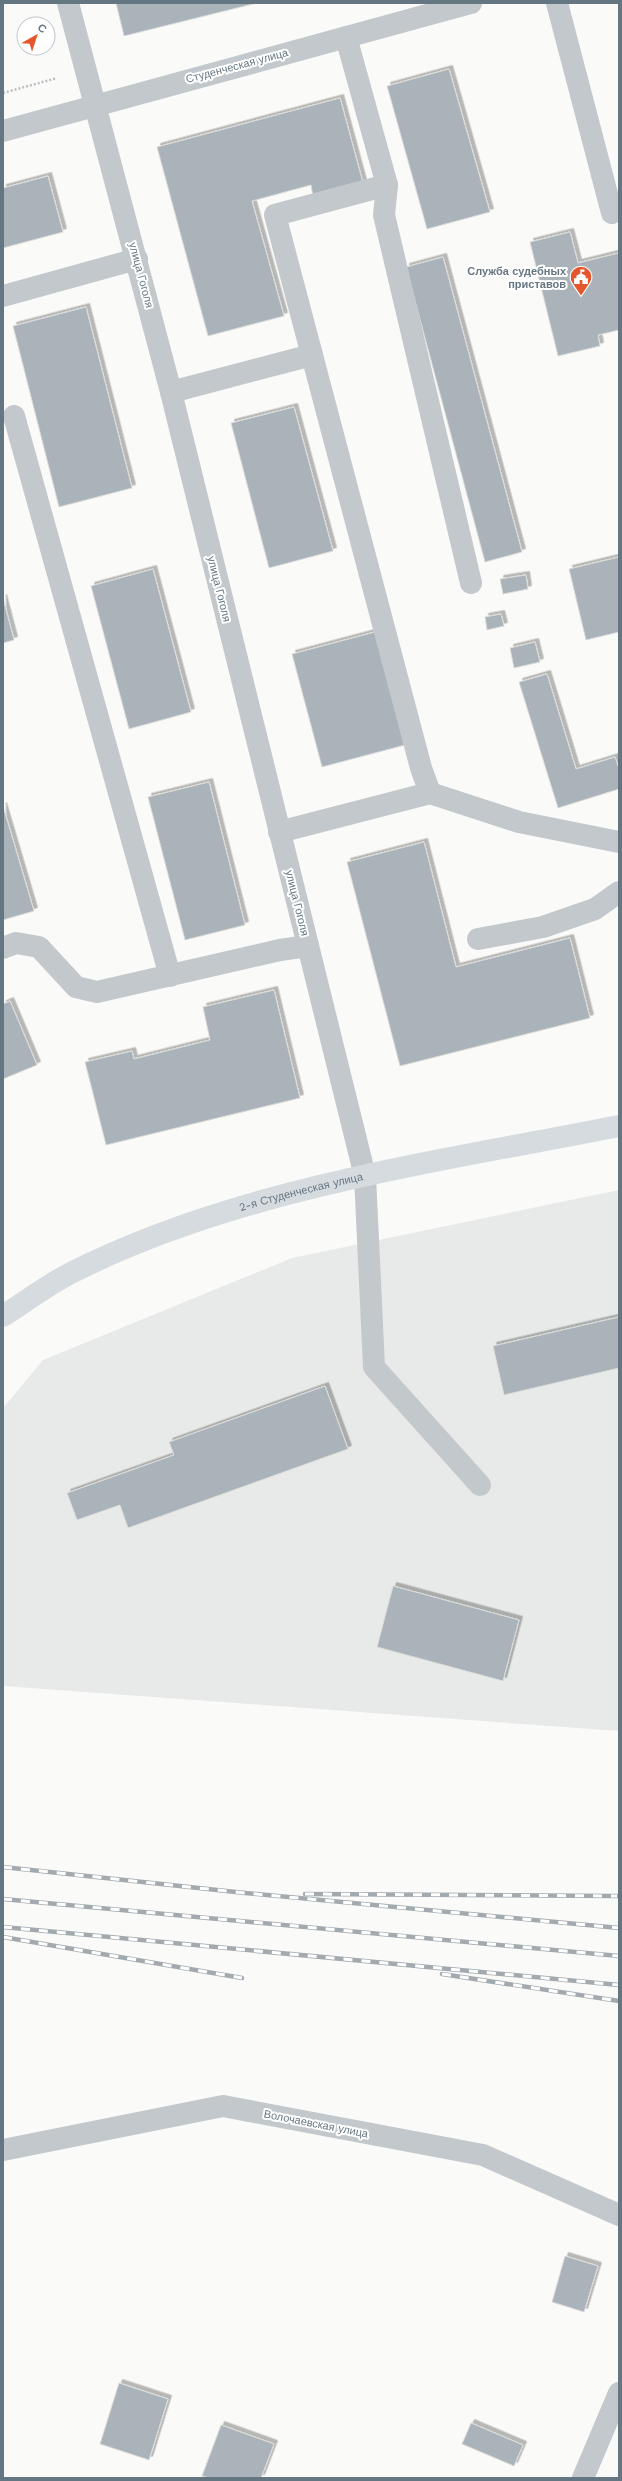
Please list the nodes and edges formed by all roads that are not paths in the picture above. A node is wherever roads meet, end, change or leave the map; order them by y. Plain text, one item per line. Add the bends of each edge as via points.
1 (68, 3) edge
2 (471, 3) edge
3 (557, 3) edge
4 (346, 37) junction
5 (96, 105) junction
6 (3, 131) edge
7 (387, 185) junction
8 (612, 213) dead end
9 (136, 259) junction
10 (3, 296) edge
11 (312, 355) junction
12 (171, 392) junction
13 (14, 416) dead end
14 (471, 583) dead end
15 (430, 793) junction
16 (279, 832) junction
17 (619, 842) edge
18 (619, 892) edge
19 (478, 940) dead end
20 (308, 946) junction
21 (3, 948) edge
22 (170, 976) junction
23 (619, 1126) edge
24 (365, 1176) junction
25 (3, 1316) edge
26 (480, 1485) dead end
27 (3, 2150) edge
28 (619, 2215) edge
29 (619, 2393) edge
30 (583, 2478) edge

1 - 5 street, улица Гоголя
2 - 4 street, Студенческая улица
3 - 8 street
4 - 5 street, Студенческая улица
4 - 7 street
5 - 6 street, Студенческая улица
5 - 9 street, улица Гоголя
7 - 11 street via 275,215
7 - 14 street via 384,216
9 - 10 street
9 - 12 street, улица Гоголя
11 - 12 street
11 - 15 street via 421,768
12 - 16 street, улица Гоголя
13 - 22 street
15 - 16 street
15 - 17 street via 519,822
16 - 20 street, улица Гоголя
18 - 19 street via 595,909 543,927
20 - 22 street via 280,950
20 - 24 street, улица Гоголя
21 - 22 street via 16,943 39,947 76,987 97,992
23 - 24 main road, 2-я Студенческая улица
24 - 25 main road, 2-я Студенческая улица via 282,1195 159,1234 68,1274
24 - 26 street, улица Гоголя via 374,1367
27 - 28 street, Волочаевская улица via 223,2106 483,2155
29 - 30 street

